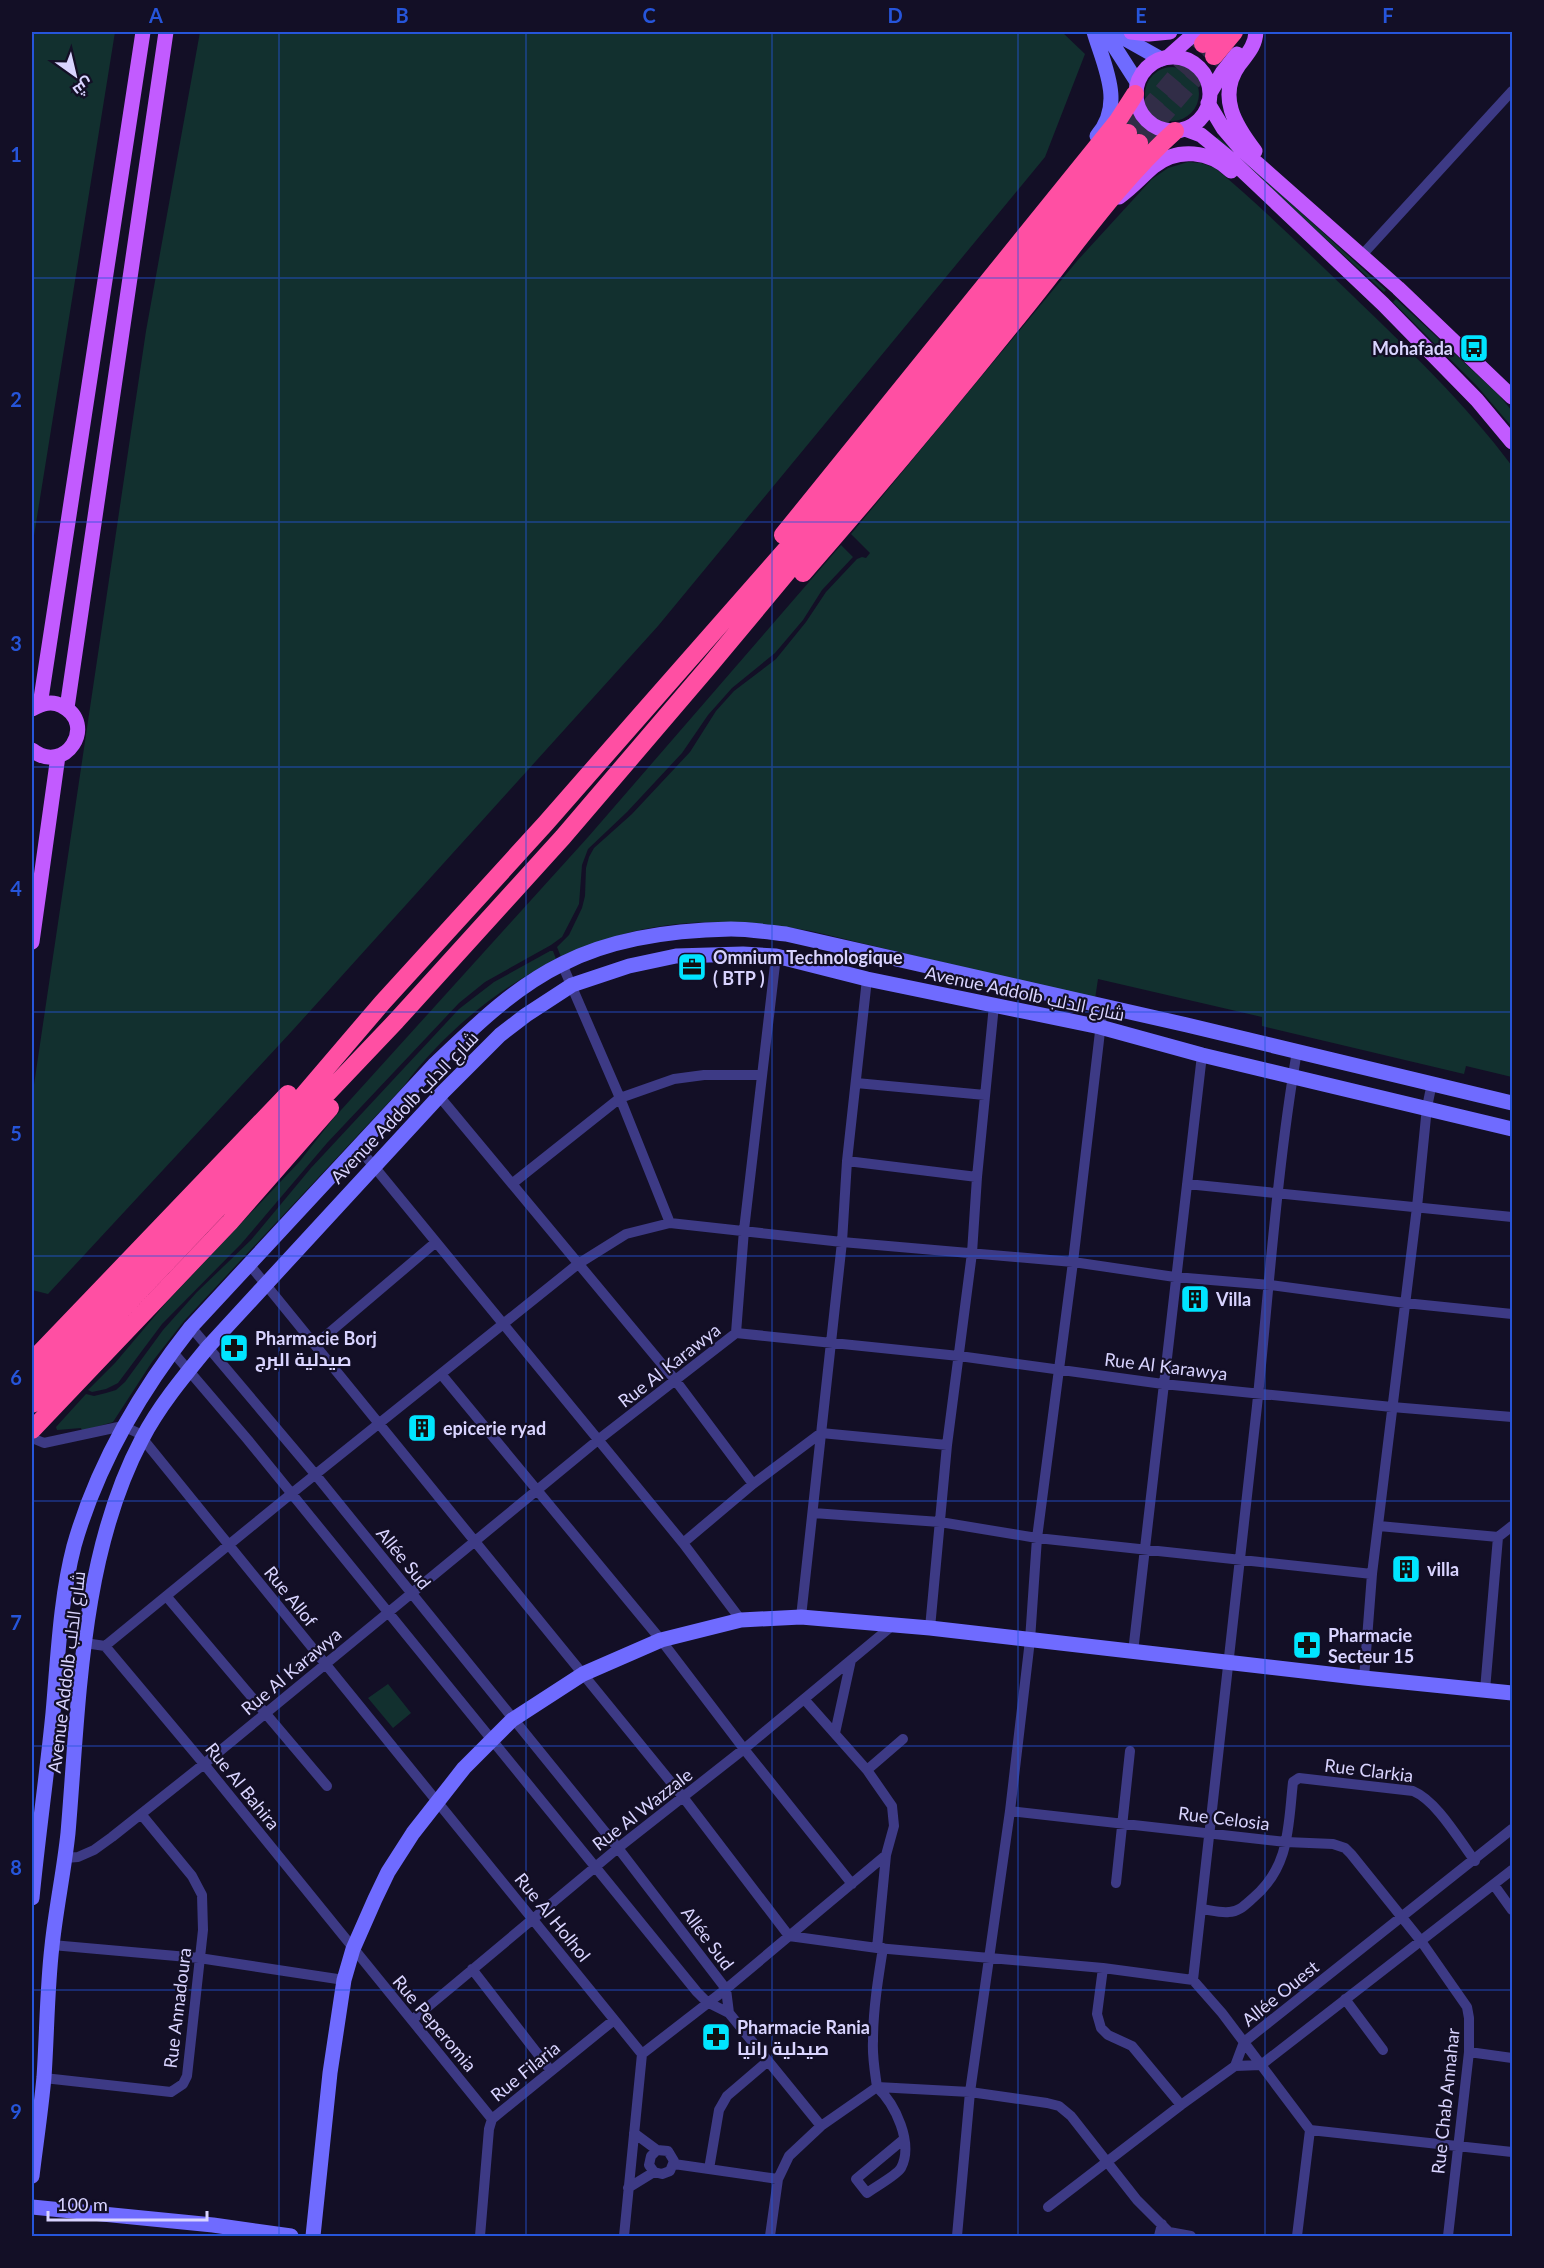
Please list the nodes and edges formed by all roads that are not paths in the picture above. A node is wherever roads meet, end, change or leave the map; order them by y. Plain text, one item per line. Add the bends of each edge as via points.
1 (143, 32) edge
2 (166, 32) edge
3 (1094, 32) edge
4 (1105, 32) edge
5 (1113, 32) edge
6 (1131, 32) edge
7 (1170, 32) edge
8 (1234, 32) edge
9 (1257, 32) edge
10 (1207, 41) edge
11 (1164, 58) junction
12 (1136, 88) junction
13 (1512, 91) edge
14 (1209, 98) junction
15 (1180, 130) junction
16 (1080, 168) junction
17 (1262, 179) junction
18 (1111, 201) junction
19 (1362, 255) junction
20 (1512, 397) edge
21 (1512, 442) edge
22 (695, 651) junction
23 (710, 665) junction
24 (36, 707) edge
25 (67, 708) junction
26 (32, 755) edge
27 (58, 756) junction
28 (32, 942) edge
29 (776, 956) junction
30 (562, 964) junction
31 (867, 979) junction
32 (572, 986) junction
33 (382, 1003) junction
34 (994, 1005) junction
35 (1103, 1006) junction
36 (396, 1021) junction
37 (1100, 1027) junction
38 (1297, 1051) junction
39 (1202, 1055) junction
40 (761, 1075) junction
41 (1293, 1077) junction
42 (856, 1083) junction
43 (1432, 1083) junction
44 (985, 1095) junction
45 (439, 1096) junction
46 (620, 1098) junction
47 (1512, 1103) edge
48 (1427, 1107) junction
49 (1512, 1129) edge
50 (358, 1148) junction
51 (847, 1161) junction
52 (374, 1166) junction
53 (977, 1177) junction
54 (513, 1183) junction
55 (1187, 1184) junction
56 (1279, 1195) junction
57 (1417, 1207) junction
58 (1512, 1217) edge
59 (670, 1223) junction
60 (744, 1230) junction
61 (436, 1242) junction
62 (842, 1242) junction
63 (972, 1253) junction
64 (1073, 1262) junction
65 (249, 1264) junction
66 (578, 1264) junction
67 (1175, 1277) junction
68 (266, 1282) junction
69 (1270, 1285) junction
70 (1406, 1303) junction
71 (1512, 1314) edge
72 (504, 1323) junction
73 (191, 1328) junction
74 (736, 1333) junction
75 (316, 1344) junction
76 (830, 1344) junction
77 (208, 1347) junction
78 (172, 1351) junction
79 (959, 1356) junction
80 (32, 1361) edge
81 (1059, 1369) junction
82 (189, 1370) junction
83 (441, 1374) junction
84 (676, 1380) junction
85 (32, 1384) edge
86 (1163, 1384) junction
87 (1258, 1393) junction
88 (32, 1404) edge
89 (1392, 1407) junction
90 (1512, 1417) edge
91 (380, 1423) junction
92 (123, 1426) junction
93 (32, 1430) edge
94 (821, 1433) junction
95 (32, 1438) edge
96 (142, 1438) junction
97 (598, 1440) junction
98 (947, 1445) junction
99 (315, 1474) junction
100 (753, 1484) junction
101 (537, 1491) junction
102 (291, 1494) junction
103 (813, 1513) junction
104 (940, 1522) junction
105 (1379, 1526) junction
106 (1512, 1526) edge
107 (1498, 1537) junction
108 (1037, 1538) junction
109 (476, 1542) junction
110 (683, 1543) junction
111 (229, 1545) junction
112 (1144, 1549) junction
113 (1240, 1560) junction
114 (1372, 1574) junction
115 (412, 1593) junction
116 (167, 1597) junction
117 (387, 1612) junction
118 (801, 1617) junction
119 (741, 1620) junction
120 (893, 1625) junction
121 (930, 1628) junction
122 (661, 1640) junction
123 (1030, 1640) junction
124 (85, 1643) junction
125 (105, 1646) junction
126 (1133, 1652) junction
127 (851, 1660) junction
128 (1230, 1662) junction
129 (326, 1663) junction
130 (583, 1674) junction
131 (1364, 1678) junction
132 (1485, 1690) junction
133 (1512, 1693) edge
134 (804, 1699) junction
135 (265, 1714) junction
136 (512, 1720) junction
137 (835, 1733) junction
138 (903, 1739) dead end
139 (491, 1740) junction
140 (744, 1749) junction
141 (1130, 1751) dead end
142 (204, 1764) junction
143 (867, 1770) junction
144 (327, 1786) dead end
145 (683, 1797) junction
146 (437, 1802) junction
147 (1010, 1811) junction
148 (141, 1814) junction
149 (1121, 1823) junction
150 (1512, 1829) edge
151 (1208, 1833) junction
152 (1286, 1842) junction
153 (618, 1848) junction
154 (34, 1851) edge
155 (886, 1855) junction
156 (65, 1858) junction
157 (1475, 1861) junction
158 (595, 1867) junction
159 (1512, 1870) edge
160 (1116, 1883) dead end
161 (852, 1884) junction
162 (1494, 1885) junction
163 (32, 1898) edge
164 (1201, 1908) junction
165 (1512, 1910) edge
166 (1402, 1917) junction
167 (533, 1918) junction
168 (789, 1936) junction
169 (1421, 1941) junction
170 (52, 1945) junction
171 (880, 1948) junction
172 (352, 1949) junction
173 (199, 1958) junction
174 (988, 1958) junction
175 (1103, 1968) junction
176 (472, 1969) junction
177 (344, 1980) junction
178 (1193, 1980) junction
179 (726, 1989) junction
180 (1345, 2000) junction
181 (707, 2002) junction
182 (729, 2013) junction
183 (412, 2020) junction
184 (614, 2020) junction
185 (1244, 2042) junction
186 (1383, 2050) dead end
187 (1468, 2052) junction
188 (642, 2054) junction
189 (1512, 2058) edge
190 (768, 2061) junction
191 (1261, 2065) junction
192 (1235, 2066) junction
193 (551, 2071) junction
194 (44, 2078) junction
195 (877, 2087) junction
196 (970, 2092) junction
197 (1180, 2105) junction
198 (492, 2118) junction
199 (821, 2126) junction
200 (1310, 2130) junction
201 (634, 2133) junction
202 (904, 2139) junction
203 (1457, 2145) junction
204 (657, 2150) junction
205 (1512, 2152) edge
206 (1106, 2162) junction
207 (674, 2164) junction
208 (709, 2169) junction
209 (654, 2172) junction
210 (32, 2176) edge
211 (778, 2179) junction
212 (628, 2187) junction
213 (32, 2207) edge
214 (1048, 2207) dead end
215 (1162, 2224) junction
216 (213, 2231) edge
217 (291, 2236) edge
218 (313, 2236) edge
219 (480, 2236) edge
220 (624, 2236) edge
221 (770, 2236) edge
222 (957, 2236) edge
223 (1159, 2236) edge
224 (1191, 2236) edge
225 (1297, 2236) edge
226 (1448, 2236) edge

1 - 24 main road
2 - 25 main road
3 - 16 street via 1111,81 1111,104 1106,123
4 - 12 street
5 - 11 street
6 - 7 main road
8 - 10 highway
9 - 14 main road via 1229,63
9 - 17 main road via 1254,45 1233,76 1228,96 1238,130 1258,155
10 - 11 main road
11 - 12 main road via 1149,66
11 - 14 main road via 1194,63 1206,76
12 - 15 main road via 1137,104 1147,121 1165,130
12 - 16 highway via 1124,114
13 - 19 street
14 - 15 main road via 1200,119
14 - 17 main road via 1219,122
15 - 17 main road via 1207,138
15 - 18 highway via 1157,147
16 - 22 highway via 735,594
17 - 18 main road via 1242,180 1209,156 1180,154 1155,166 1130,190
17 - 19 main road
17 - 21 main road via 1477,400
18 - 23 highway via 840,531 766,613
19 - 20 main road
22 - 23 highway via 819,512 1133,138 967,356
22 - 33 highway
23 - 36 highway via 563,837
24 - 25 main road via 49,702
25 - 27 main road via 78,732 72,747
26 - 27 main road
27 - 28 main road
29 - 31 street, Avenue Addolb شارع الدلب
29 - 32 street, Avenue Addolb شارع الدلب via 676,956 629,966
29 - 40 street
30 - 32 street
30 - 35 street, Avenue Addolb شارع الدلب via 593,951 671,933 752,930 801,937
30 - 50 street, Avenue Addolb شارع الدلب via 476,1025
31 - 34 street, Avenue Addolb شارع الدلب
31 - 42 street
32 - 45 street, Avenue Addolb شارع الدلب via 500,1035
32 - 46 street
33 - 80 highway via 347,1032
33 - 85 highway via 294,1106
34 - 37 street, Avenue Addolb شارع الدلب
34 - 44 street
35 - 37 street
35 - 38 street, Avenue Addolb شارع الدلب
36 - 88 highway
36 - 93 highway via 375,1057 230,1222
37 - 39 street, Avenue Addolb شارع الدلب
37 - 64 street
38 - 41 street
38 - 43 street, Avenue Addolb شارع الدلب
39 - 41 street, Avenue Addolb شارع الدلب
39 - 55 street
40 - 46 street via 674,1079
40 - 60 street
41 - 48 street, Avenue Addolb شارع الدلب
41 - 56 street
42 - 44 street
42 - 51 street
43 - 47 street, Avenue Addolb شارع الدلب
43 - 48 street
44 - 53 street
45 - 52 street, Avenue Addolb شارع الدلب
45 - 54 street
46 - 54 street
46 - 59 street
48 - 49 street, Avenue Addolb شارع الدلب
48 - 57 street
50 - 52 street
50 - 65 street, Avenue Addolb شارع الدلب
51 - 53 street
51 - 62 street
52 - 61 street
52 - 68 street, Avenue Addolb شارع الدلب
53 - 63 street
54 - 66 street
55 - 56 street
55 - 67 street
56 - 57 street
56 - 69 street
57 - 58 street
57 - 70 street
59 - 60 street
59 - 66 street via 626,1234
60 - 62 street
60 - 74 street
61 - 72 street
61 - 75 street
62 - 63 street
62 - 76 street
63 - 64 street
63 - 79 street
64 - 67 street
64 - 81 street
65 - 68 street
65 - 73 street, Avenue Addolb شارع الدلب
66 - 72 street
66 - 84 street
67 - 69 street
67 - 86 street
68 - 75 street
68 - 77 street, Avenue Addolb شارع الدلب
69 - 70 street
69 - 87 street
70 - 71 street
70 - 89 street
72 - 83 street
72 - 97 street
73 - 77 street, Allée Sud
73 - 78 street, Avenue Addolb شارع الدلب
74 - 76 street, Rue Al Karawya
74 - 84 street, Rue Al Karawya
75 - 91 street
76 - 79 street, Rue Al Karawya
76 - 94 street
77 - 82 street, Avenue Addolb شارع الدلب
77 - 99 street, Allée Sud
78 - 82 street
78 - 92 street, Avenue Addolb شارع الدلب
79 - 81 street, Rue Al Karawya
79 - 98 street
81 - 86 street, Rue Al Karawya
81 - 108 street
82 - 96 street, Avenue Addolb شارع الدلب
82 - 102 street
83 - 91 street
83 - 101 street
84 - 97 street, Rue Al Karawya
84 - 100 street
86 - 87 street, Rue Al Karawya
86 - 112 street
87 - 89 street, Rue Al Karawya
87 - 113 street
89 - 90 street, Rue Al Karawya
89 - 105 street
91 - 99 street
91 - 109 street
92 - 95 street via 44,1443
92 - 96 street, Rue Allof
92 - 154 street, Avenue Addolb شارع الدلب via 74,1548
94 - 98 street
94 - 100 street
94 - 103 street
96 - 111 street, Rue Allof
96 - 124 street, Avenue Addolb شارع الدلب via 101,1548
97 - 101 street, Rue Al Karawya
97 - 110 street
98 - 104 street
99 - 102 street
99 - 115 street, Allée Sud
100 - 110 street
101 - 109 street, Rue Al Karawya
101 - 122 street
102 - 111 street
102 - 117 street
103 - 104 street
103 - 118 street
104 - 108 street
104 - 121 street
105 - 107 street
105 - 114 street
106 - 107 street
107 - 132 street
108 - 112 street
108 - 123 street
109 - 115 street, Rue Al Karawya
109 - 130 street
110 - 119 street
111 - 116 street
111 - 129 street, Rue Allof
112 - 113 street
112 - 126 street
113 - 114 street
113 - 128 street
114 - 131 street
115 - 117 street, Rue Al Karawya
115 - 136 street, Allée Sud
116 - 125 street
116 - 135 street
117 - 129 street, Rue Al Karawya
117 - 139 street
118 - 119 street
118 - 120 street
119 - 122 street
120 - 121 street
120 - 127 street, Rue Al Wazzale
121 - 123 street
122 - 130 street
122 - 140 street
123 - 126 street
123 - 147 street
124 - 125 street
124 - 156 street, Avenue Addolb شارع الدلب
125 - 142 street, Rue Al Bahira
126 - 128 street
127 - 134 street, Rue Al Wazzale
127 - 137 street
128 - 131 street
128 - 151 street
129 - 135 street, Rue Al Karawya
129 - 146 street, Rue Allof
130 - 136 street
130 - 145 street
131 - 132 street
132 - 133 street
134 - 137 street
134 - 140 street, Rue Al Wazzale
135 - 142 street, Rue Al Karawya
135 - 144 street
136 - 139 street
136 - 153 street, Allée Sud
137 - 143 street
138 - 143 street
139 - 146 street
139 - 158 street
140 - 145 street, Rue Al Wazzale
140 - 161 street
141 - 149 street
142 - 148 street, Rue Al Karawya
142 - 172 street, Rue Al Bahira
143 - 155 street via 894,1814
145 - 153 street, Rue Al Wazzale
145 - 168 street
146 - 167 street, Rue Al Holhol
146 - 172 street via 388,1872
147 - 149 street, Rue Celosia
147 - 174 street
148 - 156 street, Rue Al Karawya via 94,1850
148 - 173 street, Rue Annadoura via 192,1876 202,1895
149 - 151 street, Rue Celosia
149 - 160 street
150 - 157 street, Allée Ouest
151 - 152 street, Rue Celosia
151 - 164 street
152 - 157 street, Rue Clarkia via 1293,1782 1299,1778 1421,1794
152 - 164 street via 1277,1871 1263,1890 1241,1908 1228,1912
152 - 166 street, Rue Celosia via 1345,1848
153 - 158 street, Rue Al Wazzale
153 - 179 street, Allée Sud
154 - 163 street, Avenue Addolb شارع الدلب
155 - 161 street
155 - 171 street
156 - 170 street, Avenue Addolb شارع الدلب
157 - 166 street, Allée Ouest
158 - 167 street, Rue Al Wazzale
158 - 181 street
159 - 162 street
161 - 168 street
162 - 165 street
162 - 169 street
164 - 178 street
166 - 169 street, Rue Chab Annahar
166 - 185 street, Allée Ouest
167 - 176 street, Rue Al Wazzale
167 - 184 street, Rue Al Holhol
168 - 171 street
168 - 179 street
169 - 180 street
169 - 187 street, Rue Chab Annahar via 1467,2007
170 - 173 street
170 - 194 street, Avenue Addolb شارع الدلب
171 - 174 street
171 - 195 street via 873,2041
172 - 177 street
172 - 183 street, Rue Peperomia
173 - 177 street
173 - 194 street, Rue Annadoura via 183,2084 171,2092
174 - 175 street
174 - 196 street
175 - 178 street
175 - 197 street via 1097,2014 1101,2028 1132,2046
176 - 183 street, Rue Al Wazzale
176 - 193 street
177 - 218 street
178 - 185 street
179 - 181 street
179 - 182 street, Allée Sud
180 - 186 street
180 - 191 street
181 - 182 street
181 - 188 street
182 - 190 street
183 - 198 street, Rue Peperomia
184 - 188 street, Rue Al Holhol
184 - 193 street, Rue Filaria
185 - 191 street
185 - 192 street, Allée Ouest
187 - 189 street
187 - 203 street, Rue Chab Annahar
188 - 201 street
190 - 199 street
190 - 208 street via 722,2103
191 - 192 street
191 - 200 street
192 - 197 street
193 - 198 street, Rue Filaria
194 - 210 street, Avenue Addolb شارع الدلب
195 - 196 street
195 - 199 street
195 - 202 street via 894,2110
196 - 206 street via 1059,2106
196 - 222 street
197 - 206 street
198 - 219 street, Rue Filaria
199 - 211 street via 789,2156
200 - 203 street
200 - 225 street
201 - 204 street
201 - 212 street
202 - 202 street via 900,2169 867,2193 856,2179
203 - 205 street
203 - 226 street, Rue Chab Annahar
204 - 207 street via 671,2154
204 - 209 street via 649,2160
206 - 214 street
206 - 215 street
207 - 208 street
207 - 209 street via 666,2173
208 - 211 street
209 - 212 street
211 - 221 street
212 - 220 street
213 - 216 street
215 - 223 street
215 - 224 street via 1169,2232
216 - 217 street

